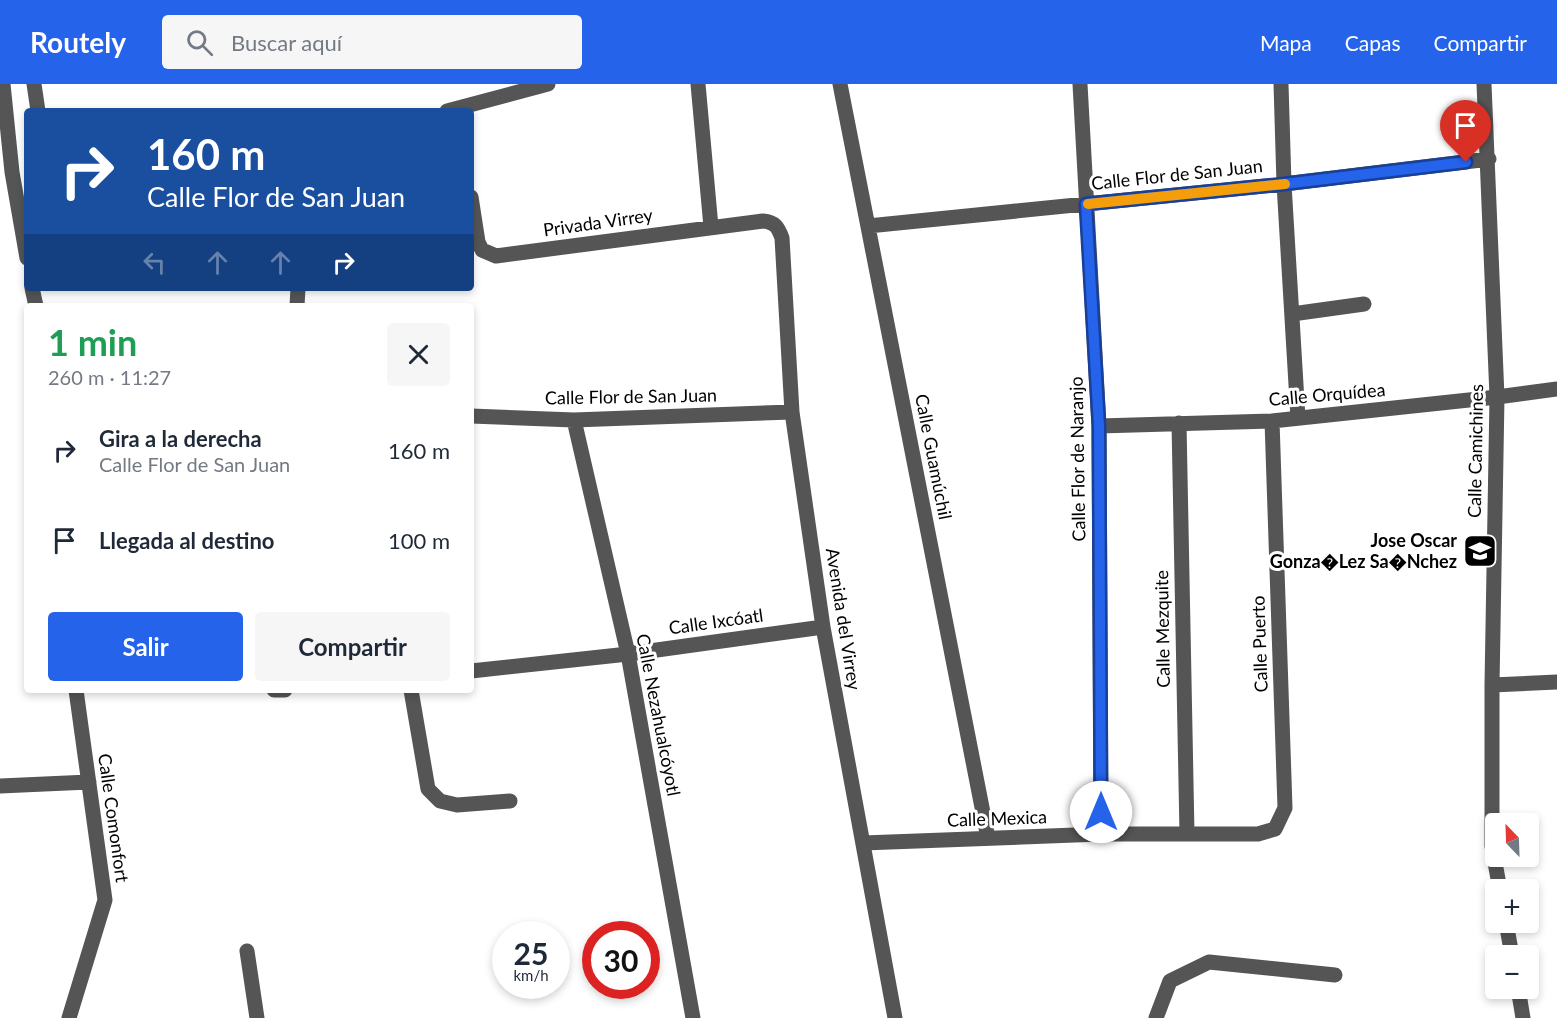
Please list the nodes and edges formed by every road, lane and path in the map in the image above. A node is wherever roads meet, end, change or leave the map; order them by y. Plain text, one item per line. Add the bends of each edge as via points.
1 (3, 84) edge
2 (34, 84) edge
3 (548, 84) edge
4 (698, 84) edge
5 (840, 84) edge
6 (1080, 84) edge
7 (1281, 84) edge
8 (1484, 84) edge
9 (38, 108) edge
10 (461, 108) edge
11 (1488, 159) junction
12 (19, 170) edge
13 (1284, 184) junction
14 (1086, 204) junction
15 (474, 216) edge
16 (775, 224) joint
17 (24, 225) edge
18 (868, 226) junction
19 (711, 227) junction
20 (1364, 304) dead end
21 (1292, 314) junction
22 (1557, 389) edge
23 (1497, 397) junction
24 (792, 412) junction
25 (474, 416) edge
26 (1298, 418) junction
27 (574, 420) junction
28 (1272, 421) junction
29 (1179, 423) junction
30 (1099, 426) junction
31 (823, 627) junction
32 (628, 654) junction
33 (474, 671) edge
34 (1557, 682) edge
35 (1492, 685) junction
36 (76, 693) edge
37 (412, 693) edge
38 (89, 782) junction
39 (0, 786) edge
40 (510, 801) dead end
41 (1275, 829) joint
42 (1101, 834) junction
43 (1187, 834) junction
44 (988, 838) junction
45 (863, 843) junction
46 (1498, 879) edge
47 (247, 951) dead end
48 (1335, 975) dead end
49 (1520, 999) edge
50 (69, 1018) edge
51 (257, 1018) edge
52 (693, 1018) edge
53 (896, 1018) edge
54 (1156, 1018) edge
55 (1523, 1018) edge

1 - 12 street
2 - 9 street
3 - 10 street
4 - 19 street
5 - 18 street, Calle Guamúchil
6 - 14 street, Calle Flor de Naranjo
7 - 13 street
8 - 11 street, Calle Camichines
11 - 13 street, Calle Flor de San Juan
11 - 23 street, Calle Camichines
12 - 17 street
13 - 14 street, Calle Flor de San Juan
13 - 21 street
14 - 18 street, Calle Flor de San Juan
14 - 30 street, Calle Flor de Naranjo
15 - 19 street, Privada Virrey via 482,250 496,256
16 - 19 street, Privada Virrey via 763,221
16 - 24 street, Avenida del Virrey via 782,238
18 - 44 street, Calle Guamúchil
20 - 21 street
21 - 26 street
22 - 23 street, Calle Orquídea
23 - 26 street, Calle Orquídea
23 - 35 street, Calle Camichines
24 - 27 street, Calle Flor de San Juan
24 - 31 street, Avenida del Virrey
25 - 27 street, Calle Flor de San Juan
26 - 28 street, Calle Orquídea
27 - 32 street, Calle Nezahualcóyotl
28 - 29 street, Calle Orquídea
28 - 41 street, Calle Puerto via 1285,808
29 - 30 street, Calle Orquídea
29 - 43 street, Calle Mezquite
30 - 42 street, Calle Flor de Naranjo
31 - 32 street, Calle Ixcóatl
31 - 45 street, Avenida del Virrey
32 - 33 street, Calle Ixcóatl
32 - 52 street, Calle Nezahualcóyotl
34 - 35 street
35 - 46 street, Calle Camichines via 1492,846
36 - 38 street, Calle Comonfort
37 - 40 street via 428,789 440,801 457,805
38 - 39 street
38 - 50 street, Calle Comonfort via 105,900
41 - 43 street, Calle Mexica via 1258,834
42 - 43 street, Calle Mexica
42 - 44 street, Calle Mexica
44 - 45 street, Calle Mexica
45 - 53 street, Avenida del Virrey
47 - 51 street
48 - 54 street via 1209,962 1170,981
49 - 55 street

